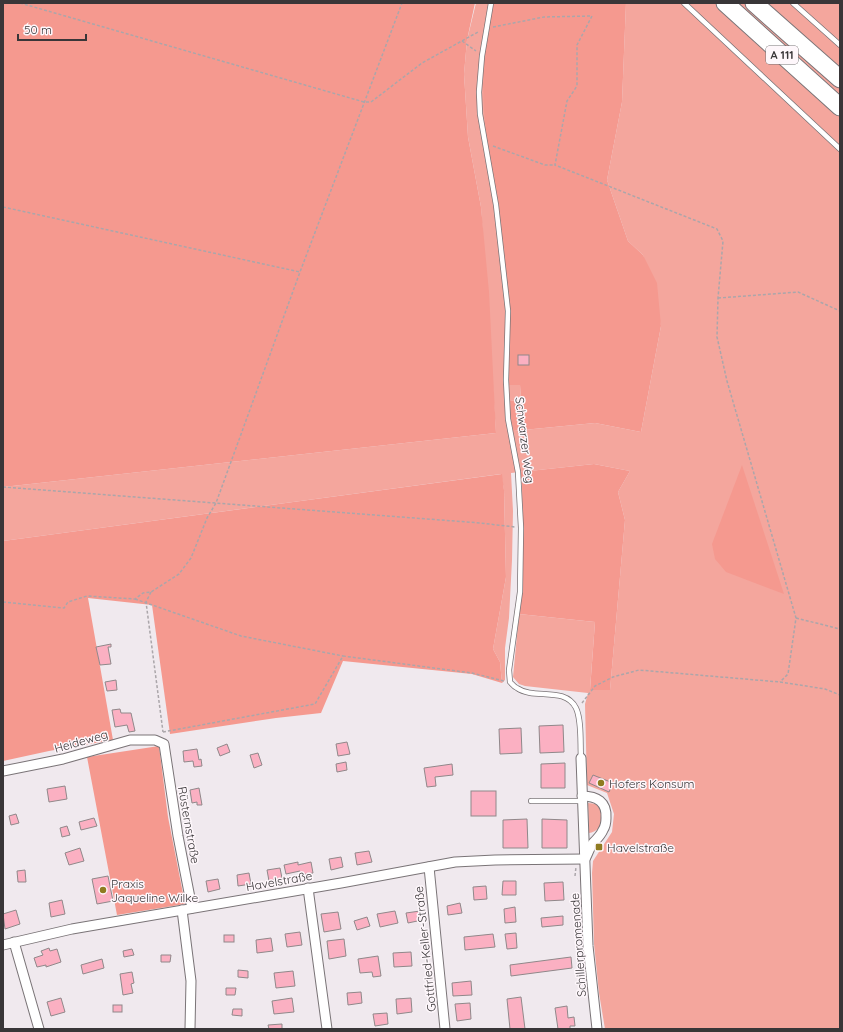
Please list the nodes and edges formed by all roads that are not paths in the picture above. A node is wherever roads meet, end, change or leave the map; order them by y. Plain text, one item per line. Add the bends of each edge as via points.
1 (491, 3) edge
2 (684, 3) edge
3 (725, 3) edge
4 (754, 3) edge
5 (793, 3) edge
6 (840, 45) edge
7 (840, 79) edge
8 (840, 106) edge
9 (840, 149) edge
10 (164, 744) joint
11 (581, 758) joint
12 (3, 771) edge
13 (582, 798) junction
14 (530, 801) dead end
15 (585, 858) junction
16 (429, 867) junction
17 (308, 888) junction
18 (192, 908) junction
19 (182, 910) junction
20 (14, 942) junction
21 (3, 945) edge
22 (39, 1029) edge
23 (190, 1029) edge
24 (327, 1029) edge
25 (445, 1029) edge
26 (597, 1029) edge

1 - 11 lane, Schwarzer Weg via 482,56 480,114 496,205 508,311 508,419 518,472 521,528 520,592 509,670 510,682 517,689 563,696 572,702 577,709 579,720
2 - 9 lane
3 - 8 highway, A 111
4 - 7 highway, A 111
5 - 6 lane
10 - 12 street, Heideweg via 155,740 130,740 63,759
10 - 18 street, Rüsternstraße
11 - 13 street, Schillerpromenade
13 - 14 lane
13 - 15 street, Schillerpromenade
13 - 15 street via 588,796 602,801 606,816 604,829
15 - 16 street, Havelstraße via 470,860
15 - 26 street, Schillerpromenade via 588,946
16 - 17 street, Havelstraße
16 - 25 street, Gottfried-Keller-Straße
17 - 18 street, Havelstraße
17 - 24 street
18 - 19 street, Havelstraße
19 - 20 street, Havelstraße
19 - 23 street via 191,981
20 - 21 street, Havelstraße
20 - 22 street

